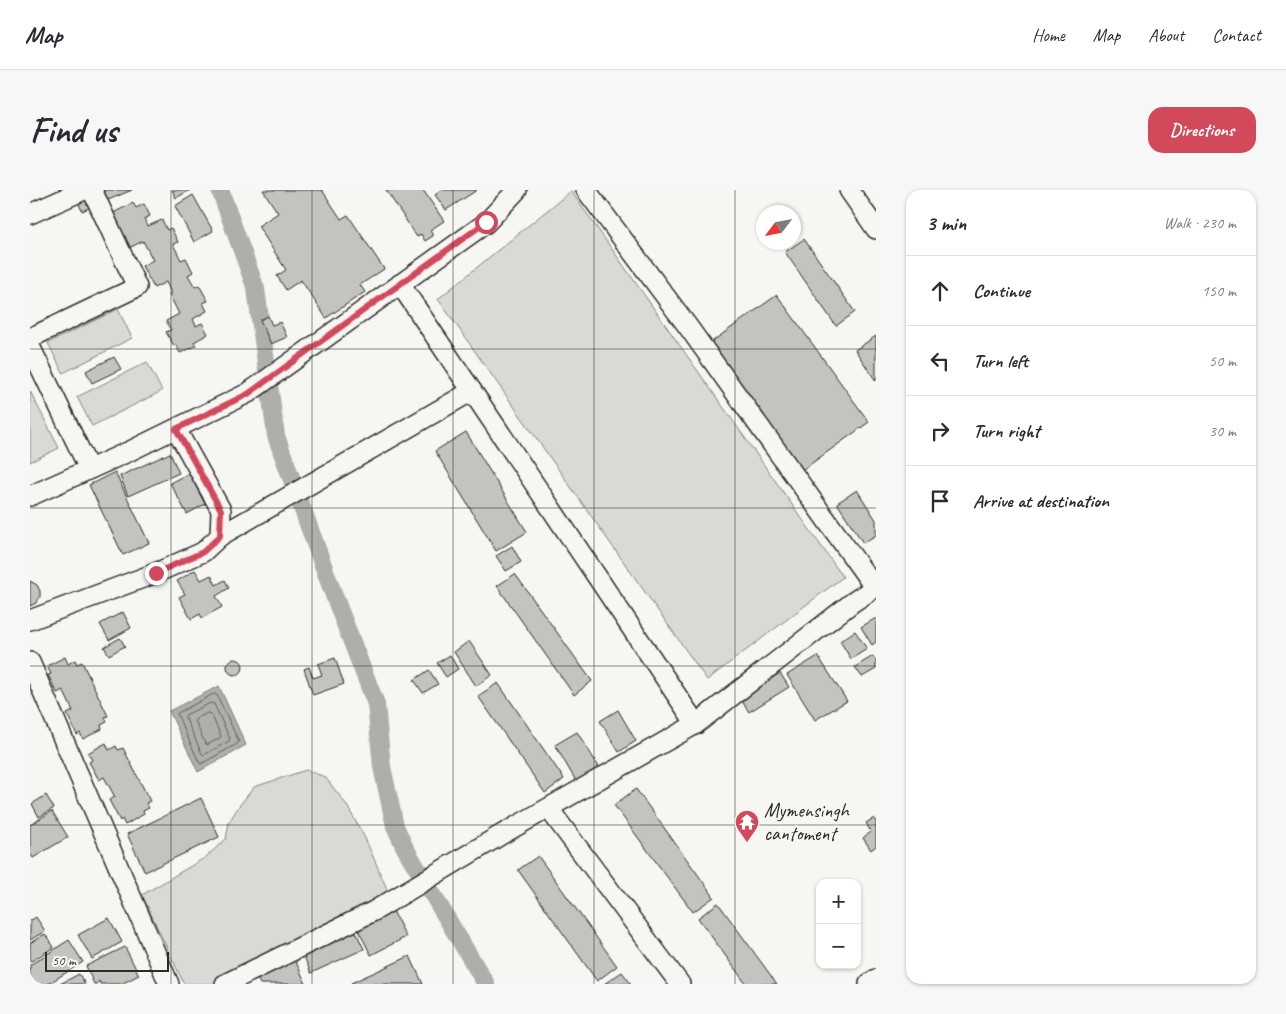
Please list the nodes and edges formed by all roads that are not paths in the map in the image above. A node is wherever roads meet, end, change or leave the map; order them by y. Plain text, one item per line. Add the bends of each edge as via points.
1 (84, 190) edge
2 (92, 190) edge
3 (517, 190) edge
4 (586, 190) edge
5 (849, 190) edge
6 (30, 214) edge
7 (876, 229) edge
8 (400, 284) junction
9 (30, 338) edge
10 (30, 346) edge
11 (472, 391) junction
12 (176, 429) junction
13 (89, 469) junction
14 (30, 496) edge
15 (220, 536) junction
16 (876, 587) edge
17 (30, 620) edge
18 (30, 662) edge
19 (696, 724) junction
20 (549, 809) junction
21 (876, 978) edge
22 (169, 984) edge
23 (225, 984) edge
24 (680, 984) edge
25 (869, 984) edge

1 - 6 street
2 - 9 street via 137,287
3 - 8 street via 486,222
4 - 16 street
5 - 7 street
8 - 11 street
8 - 12 street via 248,394
10 - 13 street
11 - 15 street
11 - 19 street
12 - 13 street
12 - 15 street via 221,510
13 - 14 street
15 - 17 street via 203,552 156,573
16 - 19 street
18 - 22 street
19 - 20 street
20 - 23 street via 374,911
20 - 24 street
21 - 25 street

